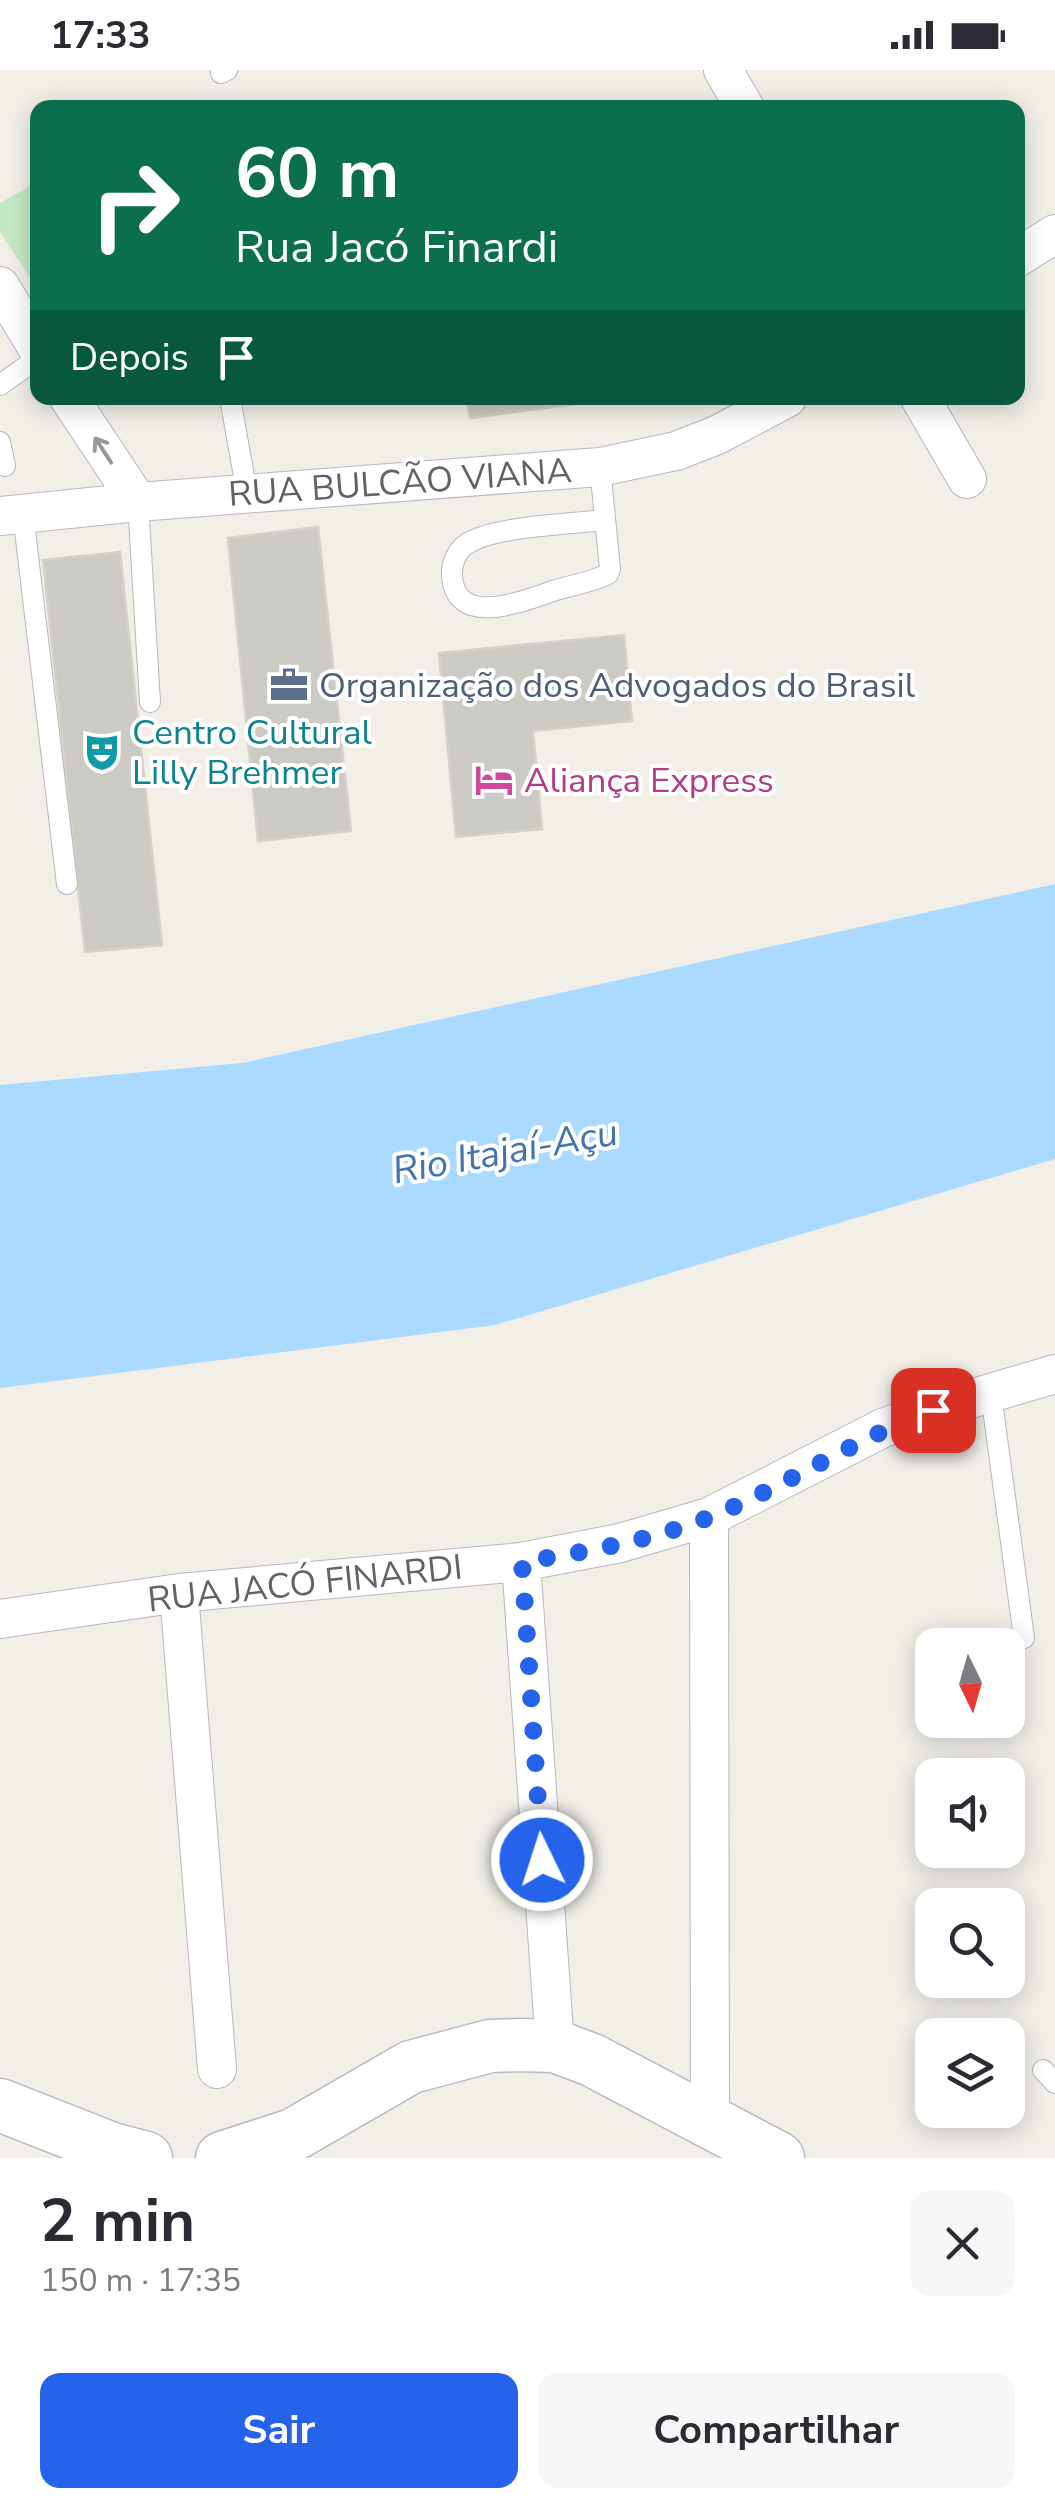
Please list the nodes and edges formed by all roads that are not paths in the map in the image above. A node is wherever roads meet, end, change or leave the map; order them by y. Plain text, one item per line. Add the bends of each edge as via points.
1 (723, 70) edge
2 (741, 100) edge
3 (1055, 234) edge
4 (1025, 253) edge
5 (0, 286) edge
6 (30, 336) edge
7 (30, 364) edge
8 (0, 385) edge
9 (74, 405) edge
10 (231, 405) edge
11 (774, 405) edge
12 (924, 405) edge
13 (0, 442) edge
14 (6, 466) dead end
15 (600, 466) junction
16 (967, 478) dead end
17 (247, 493) junction
18 (138, 502) junction
19 (11, 515) edge
20 (606, 520) junction
21 (150, 702) dead end
22 (67, 884) dead end
23 (1055, 1374) edge
24 (991, 1394) junction
25 (709, 1517) junction
26 (522, 1562) junction
27 (180, 1593) junction
28 (0, 1619) edge
29 (1023, 1628) edge
30 (555, 2046) junction
31 (217, 2069) dead end
32 (0, 2105) edge
33 (710, 2120) junction
34 (146, 2158) edge
35 (222, 2158) edge
36 (778, 2158) edge

1 - 2 street
3 - 4 street
5 - 6 street
7 - 8 lane
18 -> 9 street
10 - 17 lane
11 - 15 street, RUA BULCÃO VIANA via 676,451
12 - 16 street
13 - 14 lane
15 - 17 street, RUA BULCÃO VIANA
15 - 20 lane
17 - 18 street, RUA BULCÃO VIANA
18 - 19 street, RUA BULCÃO VIANA
18 - 21 lane
19 - 22 lane
20 - 20 lane via 471,541 452,563 456,593 466,603 492,608 608,574
23 - 24 street, RUA JACÓ FINARDI
24 - 25 street, RUA JACÓ FINARDI via 883,1428
24 - 29 lane
25 - 26 street, RUA JACÓ FINARDI
25 - 33 street
26 - 27 street, RUA JACÓ FINARDI
26 - 30 street
27 - 28 street, RUA JACÓ FINARDI
27 - 31 street
30 - 33 street
30 - 35 street via 490,2046 411,2067 293,2136
32 - 34 street
33 - 36 street

